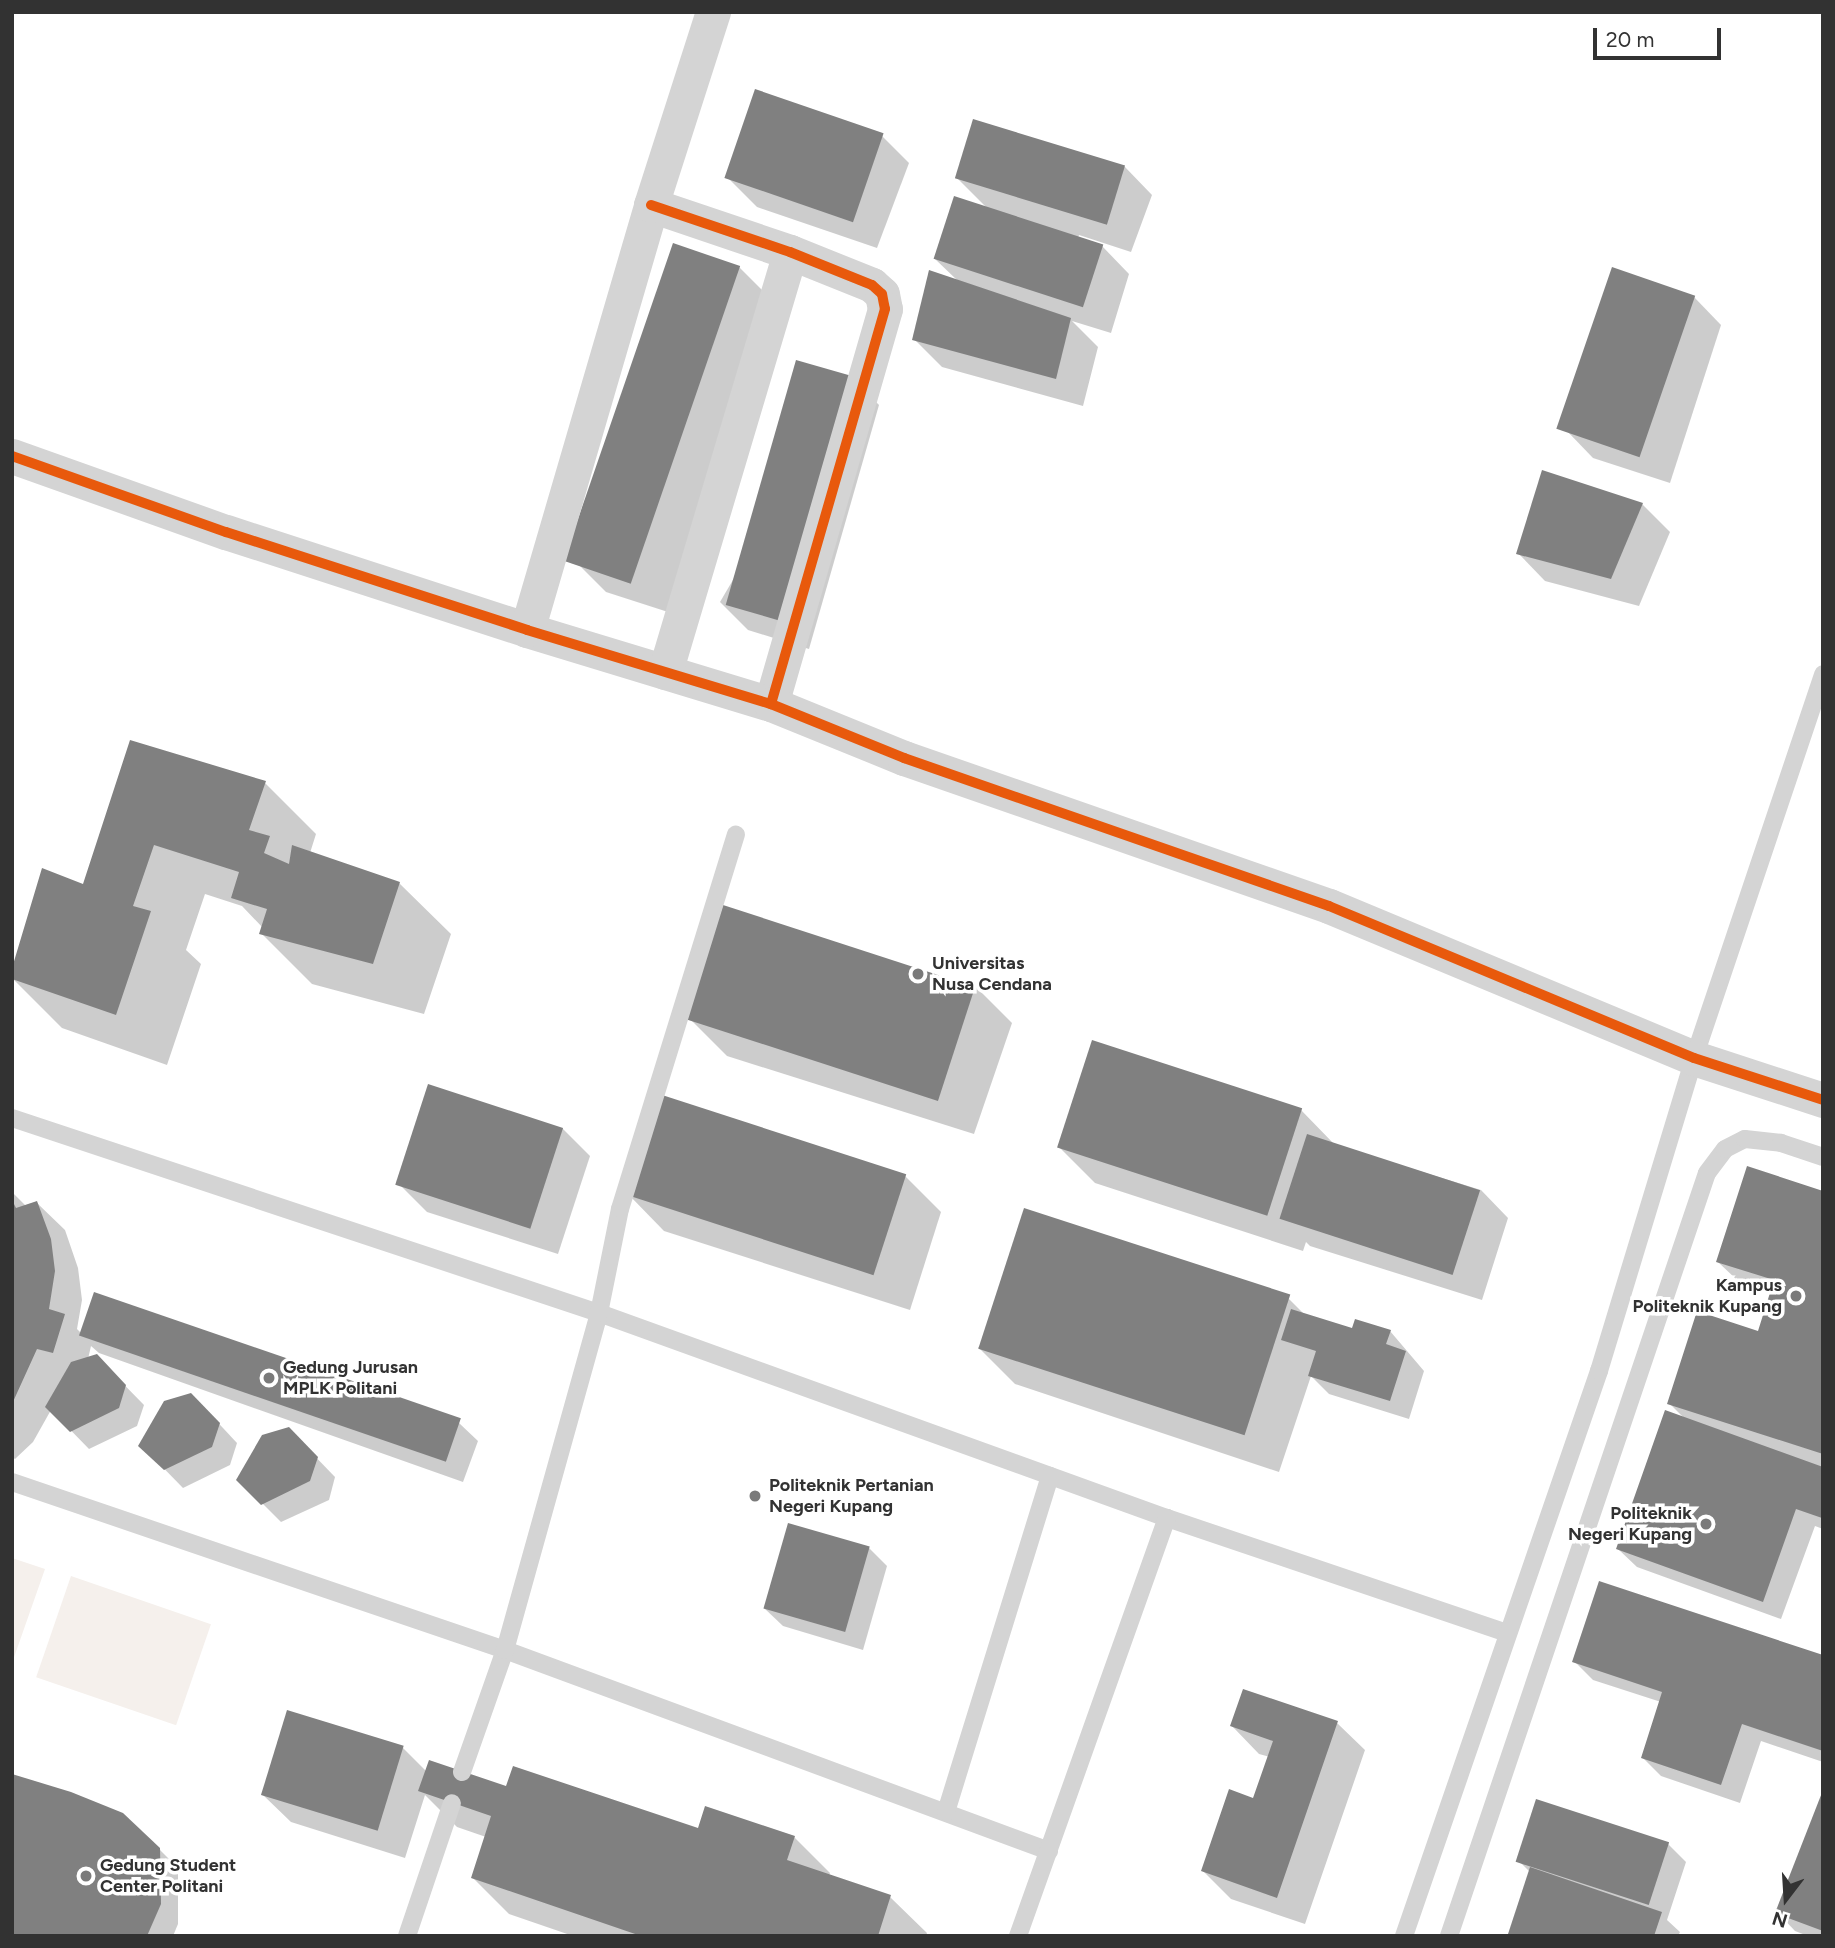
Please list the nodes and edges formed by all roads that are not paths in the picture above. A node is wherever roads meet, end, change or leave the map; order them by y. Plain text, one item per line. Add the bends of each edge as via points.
1 (713, 12) edge
2 (651, 205) junction
3 (790, 252) junction
4 (12, 456) edge
5 (527, 630) junction
6 (665, 672) junction
7 (1823, 674) edge
8 (771, 704) junction
9 (736, 835) dead end
10 (1694, 1058) junction
11 (1823, 1100) edge
12 (12, 1118) edge
13 (1823, 1157) edge
14 (599, 1313) junction
15 (1050, 1476) junction
16 (12, 1482) edge
17 (1167, 1518) junction
18 (1507, 1633) junction
19 (505, 1650) junction
20 (462, 1772) dead end
21 (452, 1803) dead end
22 (946, 1812) junction
23 (1049, 1851) junction
24 (407, 1936) edge
25 (1018, 1936) edge
26 (1404, 1936) edge
27 (1449, 1936) edge

1 - 2 street
2 - 3 street
2 - 5 street
3 - 6 street
3 - 8 street via 872,285 882,294 885,309
4 - 5 street via 226,532
5 - 6 street
6 - 8 street
7 - 10 lane
8 - 10 street via 904,758 1329,906
9 - 14 lane via 620,1209
10 - 11 street
10 - 18 lane via 1600,1370
12 - 14 lane
13 - 27 lane via 1781,1143 1745,1139 1725,1149 1707,1173
14 - 15 lane
14 - 19 lane
15 - 17 lane
15 - 22 lane
16 - 19 lane
17 - 18 lane
17 - 23 lane
18 - 26 lane
19 - 20 lane
19 - 22 lane
21 - 24 lane
22 - 23 lane
23 - 25 lane

